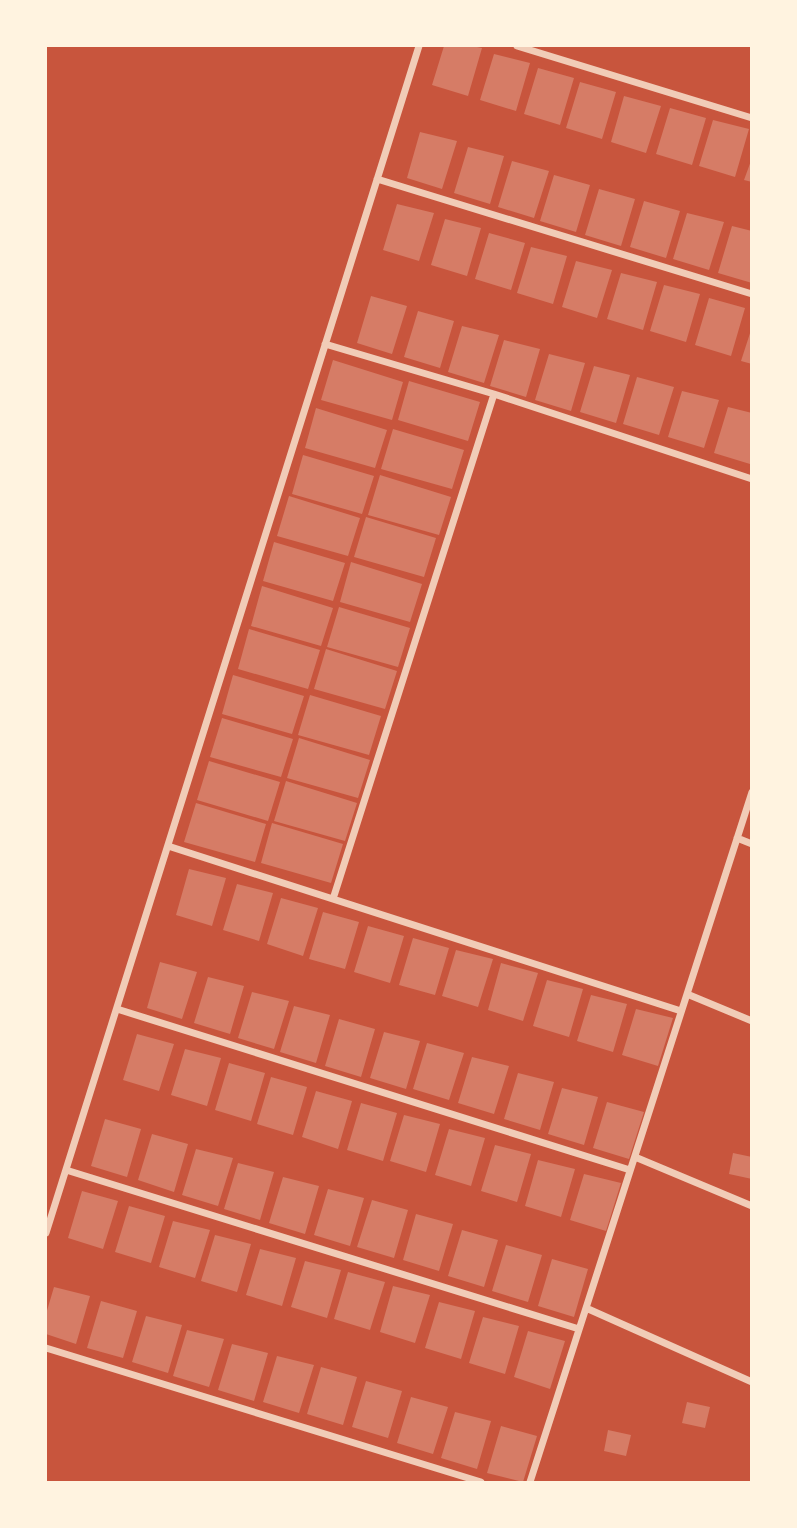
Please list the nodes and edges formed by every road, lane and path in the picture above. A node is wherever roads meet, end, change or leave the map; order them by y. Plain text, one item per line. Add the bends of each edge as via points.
1 (419, 46) edge
2 (517, 46) edge
3 (751, 118) edge
4 (377, 179) junction
5 (751, 294) edge
6 (325, 344) junction
7 (494, 394) junction
8 (751, 479) edge
9 (751, 792) edge
10 (737, 838) junction
11 (751, 844) edge
12 (168, 846) junction
13 (333, 899) junction
14 (687, 994) junction
15 (117, 1009) junction
16 (681, 1011) junction
17 (751, 1021) edge
18 (635, 1157) junction
19 (66, 1170) junction
20 (630, 1170) junction
21 (751, 1206) edge
22 (46, 1233) edge
23 (586, 1308) junction
24 (579, 1329) junction
25 (46, 1348) edge
26 (751, 1382) edge
27 (481, 1482) edge
28 (530, 1482) edge

1 - 4 street
2 - 3 street
4 - 5 street
4 - 6 street
6 - 7 street
6 - 12 street
7 - 8 street
7 - 13 street
9 - 10 street
10 - 11 street
10 - 14 street
12 - 13 street
12 - 15 street
13 - 16 street
14 - 16 street
14 - 17 street
15 - 19 street
15 - 20 street
16 - 18 street
18 - 20 street
18 - 21 street
19 - 22 street
19 - 24 street
20 - 23 street
23 - 24 street
23 - 26 street
24 - 28 street
25 - 27 street

